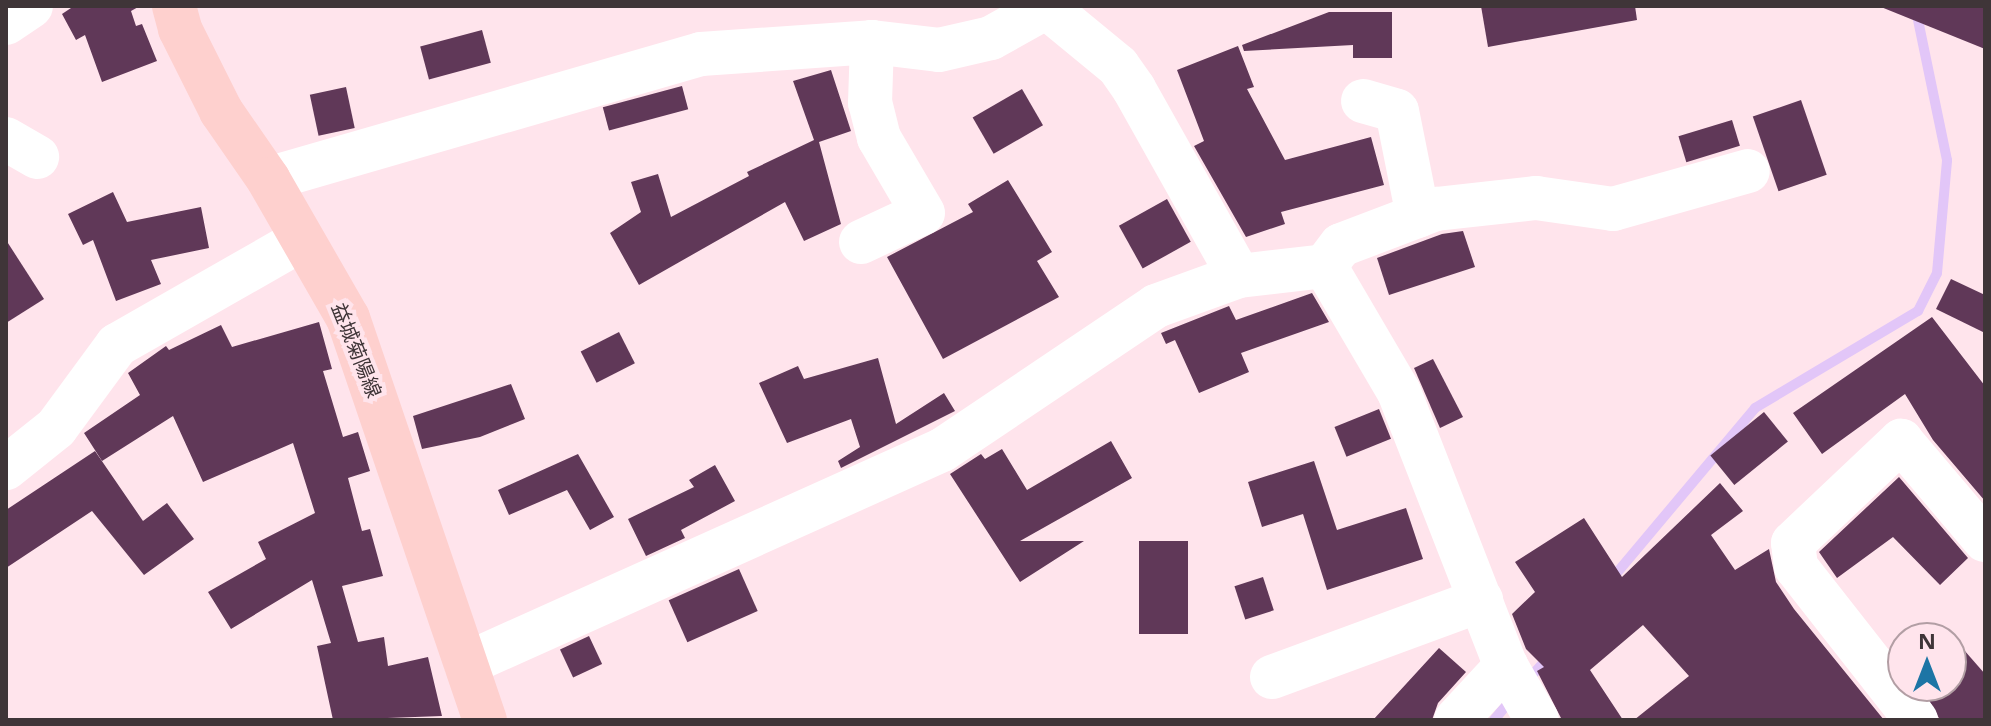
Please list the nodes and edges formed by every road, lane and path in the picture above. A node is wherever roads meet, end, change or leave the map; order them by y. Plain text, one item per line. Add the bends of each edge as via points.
1 (174, 6) edge
2 (1045, 7) edge
3 (872, 42) junction
4 (1363, 101) dead end
5 (1748, 171) dead end
6 (268, 179) junction
7 (1418, 216) junction
8 (301, 240) junction
9 (861, 242) dead end
10 (1325, 266) junction
11 (1239, 276) junction
12 (6, 468) edge
13 (1985, 540) edge
14 (1481, 600) junction
15 (466, 664) junction
16 (1506, 666) junction
17 (1272, 677) dead end
18 (485, 720) edge
19 (1456, 720) edge
20 (1537, 720) edge
21 (1916, 720) edge

1 - 6 main road, 益城菊陽線 via 221,111
2 - 3 street via 991,38 939,50
2 - 11 street via 1118,66
3 - 6 street via 701,54
3 - 9 street via 870,103 879,138 923,213
4 - 7 street via 1397,111
5 - 7 street via 1613,209 1536,198 1436,209
6 - 8 main road, 益城菊陽線
7 - 10 street via 1341,245
8 - 12 street via 117,345 56,428
8 - 15 main road, 益城菊陽線 via 348,318
10 - 11 street
10 - 14 street via 1399,392
11 - 15 street via 1156,306 942,450
13 - 21 street via 1901,441 1793,543 1796,567
14 - 16 street
14 - 17 street
15 - 18 main road, 益城菊陽線
16 - 19 street
16 - 20 street

